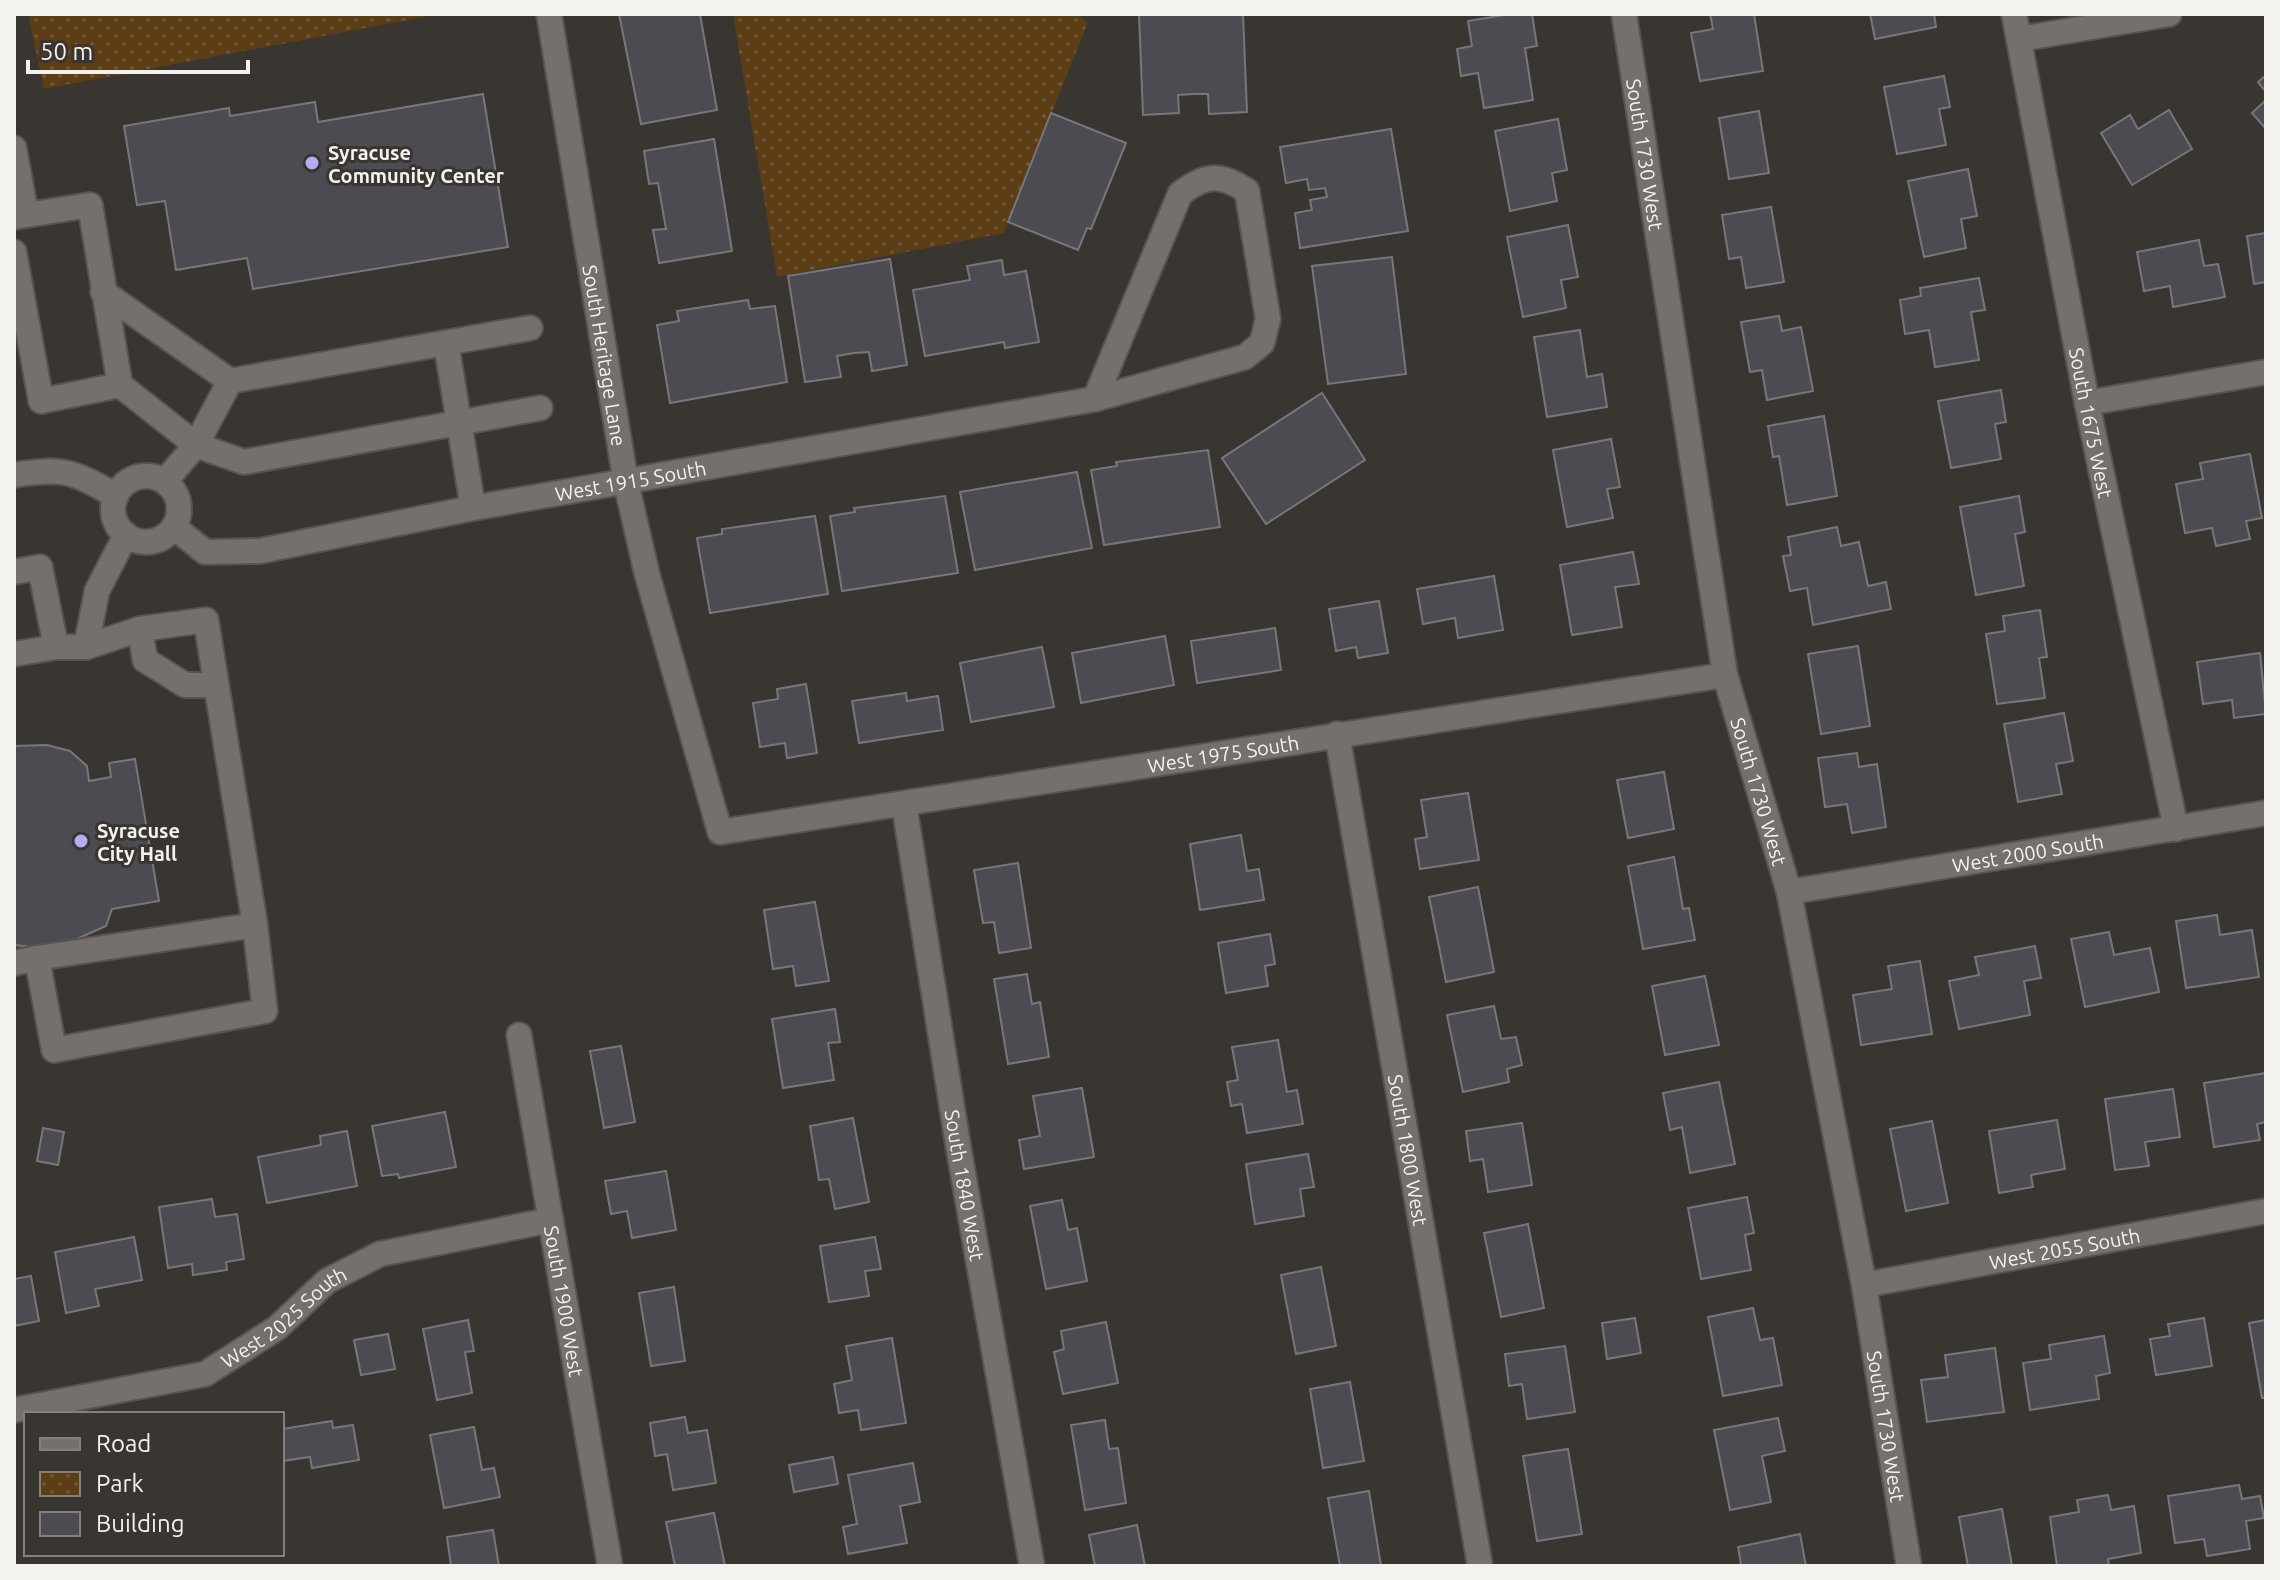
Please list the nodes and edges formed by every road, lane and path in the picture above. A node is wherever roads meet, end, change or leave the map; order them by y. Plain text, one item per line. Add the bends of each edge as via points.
1 (549, 14) edge
2 (1624, 14) edge
3 (2014, 14) edge
4 (2169, 14) edge
5 (2019, 39) junction
6 (14, 148) edge
7 (20, 216) edge
8 (14, 252) edge
9 (103, 292) junction
10 (530, 328) dead end
11 (446, 343) junction
12 (2266, 372) edge
13 (230, 381) junction
14 (120, 385) junction
15 (1095, 399) junction
16 (2087, 403) junction
17 (540, 408) dead end
18 (458, 425) junction
19 (196, 445) junction
20 (14, 475) edge
21 (165, 481) junction
22 (626, 483) junction
23 (116, 496) junction
24 (473, 508) junction
25 (174, 527) junction
26 (126, 535) junction
27 (14, 572) edge
28 (140, 629) junction
29 (56, 647) junction
30 (86, 647) junction
31 (14, 654) edge
32 (1725, 675) junction
33 (215, 685) junction
34 (1337, 734) junction
35 (904, 804) junction
36 (2266, 813) edge
37 (2176, 829) junction
38 (720, 832) joint
39 (1789, 892) junction
40 (255, 925) junction
41 (25, 960) edge
42 (519, 1035) dead end
43 (2266, 1211) edge
44 (551, 1220) junction
45 (1864, 1285) junction
46 (14, 1410) edge
47 (610, 1566) edge
48 (1032, 1566) edge
49 (1480, 1566) edge
50 (1909, 1566) edge

1 - 22 street, South Heritage Lane
2 - 32 street, South 1730 West
3 - 5 street, South 1675 West
4 - 5 street
5 - 16 street, South 1675 West
6 - 7 street
7 - 9 street via 90,205
8 - 14 street via 41,401
9 - 13 street
9 - 14 street
10 - 11 street
11 - 13 street
11 - 18 street
12 - 16 street
13 - 19 street
14 - 19 street
15 - 15 street, West 1915 South via 1245,357 1262,343 1268,319 1247,191 1228,178 1197,180 1180,194
15 - 22 street, West 1915 South
16 - 37 street, South 1675 West
17 - 18 street
18 - 19 street via 244,462
18 - 24 street
19 - 21 street
20 - 23 street via 55,468
21 - 23 street via 140,476
21 - 25 street via 177,495
22 - 24 street, West 1915 South
22 - 38 street, South Heritage Lane
23 - 26 street via 114,518
24 - 25 street, West 1915 South via 248,551 205,552
25 - 26 street via 151,541
26 - 30 street via 97,591
27 - 29 street via 40,567
28 - 30 street
28 - 33 street via 145,660 185,685
28 - 33 street via 206,620
29 - 30 street
29 - 31 street
32 - 34 street, West 1975 South
32 - 39 street, South 1730 West
33 - 40 street
34 - 35 street, West 1975 South
34 - 49 street, South 1800 West
35 - 38 street, West 1975 South
35 - 48 street, South 1840 West
36 - 37 street, West 2000 South
37 - 39 street, West 2000 South
39 - 45 street, South 1730 West
40 - 41 street
40 - 41 street via 265,1011 54,1050
42 - 44 street, South 1900 West
43 - 45 street, West 2055 South
44 - 46 street, West 2025 South via 380,1254 327,1281 277,1328 205,1374
44 - 47 street, South 1900 West
45 - 50 street, South 1730 West

